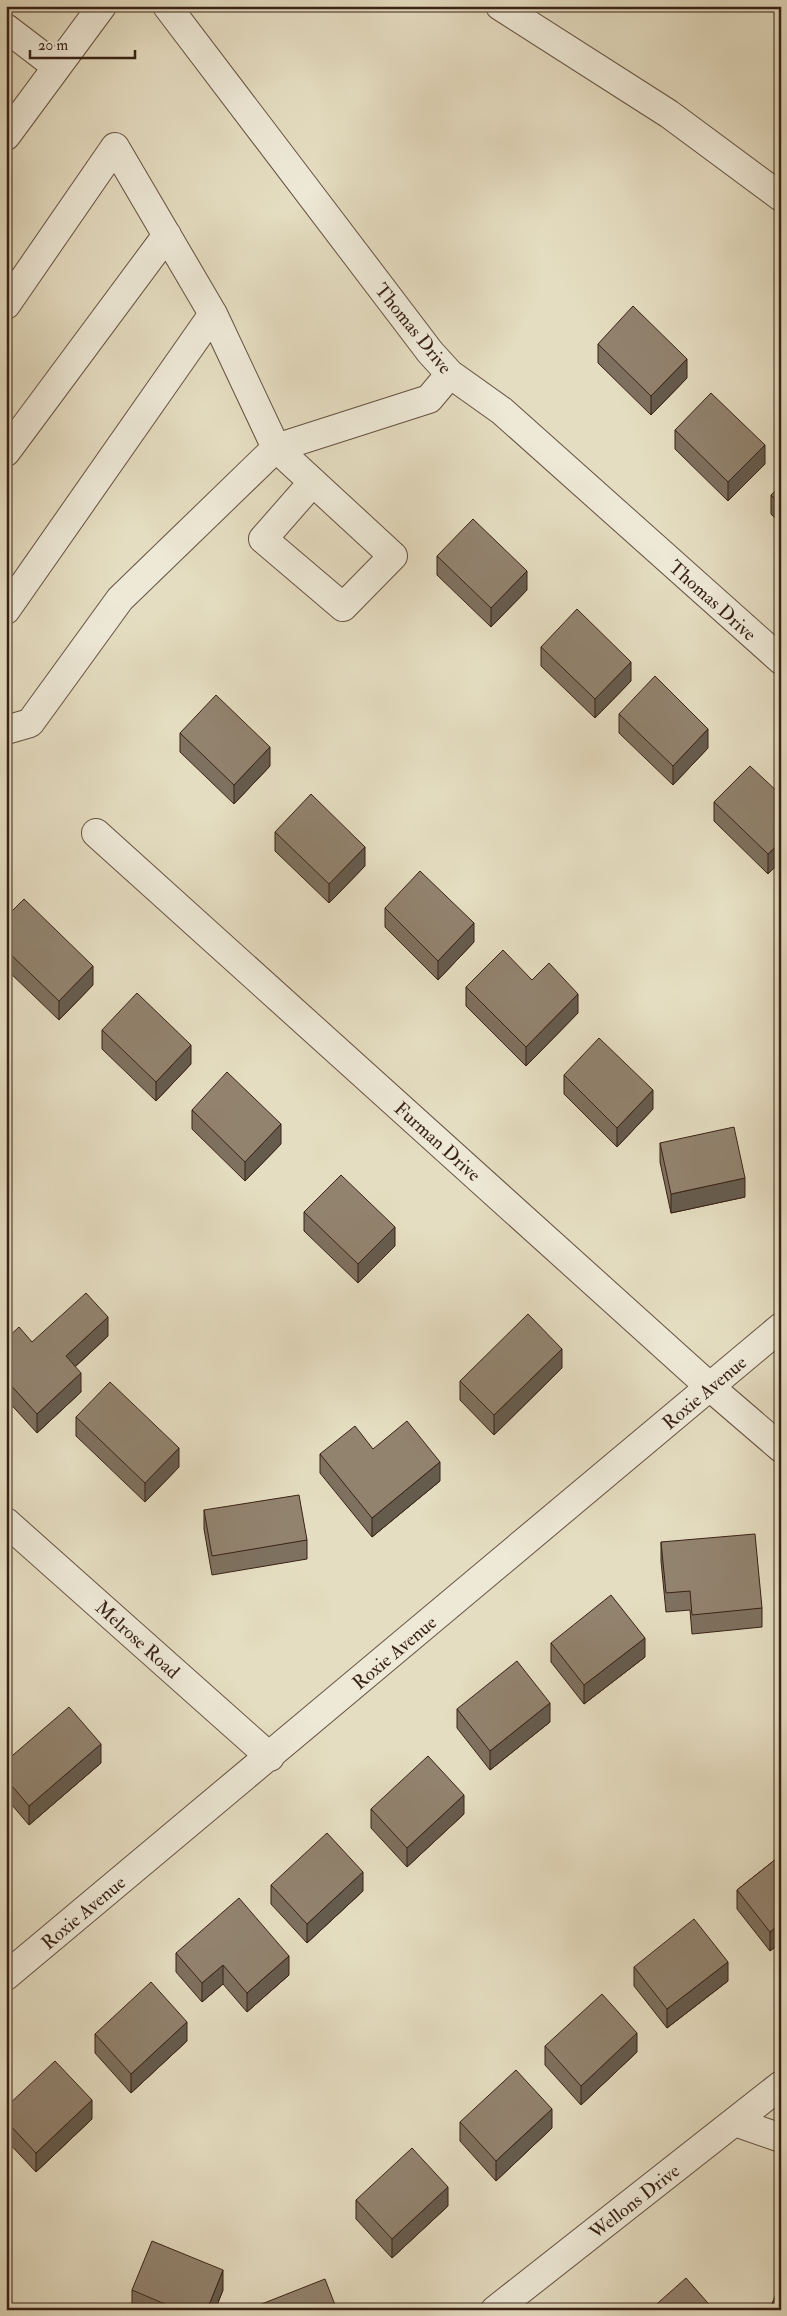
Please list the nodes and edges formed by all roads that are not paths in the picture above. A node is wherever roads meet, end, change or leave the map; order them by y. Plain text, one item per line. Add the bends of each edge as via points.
1 (102, 6) edge
2 (167, 6) edge
3 (500, 6) edge
4 (6, 28) edge
5 (57, 67) junction
6 (6, 136) edge
7 (781, 198) edge
8 (167, 235) junction
9 (6, 305) edge
10 (213, 314) junction
11 (450, 374) junction
12 (276, 448) junction
13 (6, 452) edge
14 (313, 482) junction
15 (6, 610) edge
16 (781, 660) edge
17 (6, 730) edge
18 (96, 833) dead end
19 (781, 1327) edge
20 (710, 1388) junction
21 (781, 1448) edge
22 (6, 1522) edge
23 (270, 1757) junction
24 (6, 1976) edge
25 (781, 2085) edge
26 (735, 2122) junction
27 (781, 2138) edge
28 (495, 2310) edge

1 - 5 street
2 - 11 street, Thomas Drive
3 - 7 street via 669,114
4 - 5 street
5 - 6 street
8 - 9 street via 115,147
8 - 10 street
8 - 13 street
10 - 12 street
10 - 15 street
11 - 12 street via 428,399
11 - 16 street, Thomas Drive via 502,411
12 - 14 street
12 - 17 street via 120,599 30,723
14 - 14 street via 393,556 343,607 263,539
18 - 20 street, Furman Drive
19 - 20 street, Roxie Avenue
20 - 21 street, Furman Drive
20 - 23 street, Roxie Avenue
22 - 23 street, Melrose Road
23 - 24 street, Roxie Avenue
25 - 26 street, Wellons Drive
26 - 27 street
26 - 28 street, Wellons Drive

